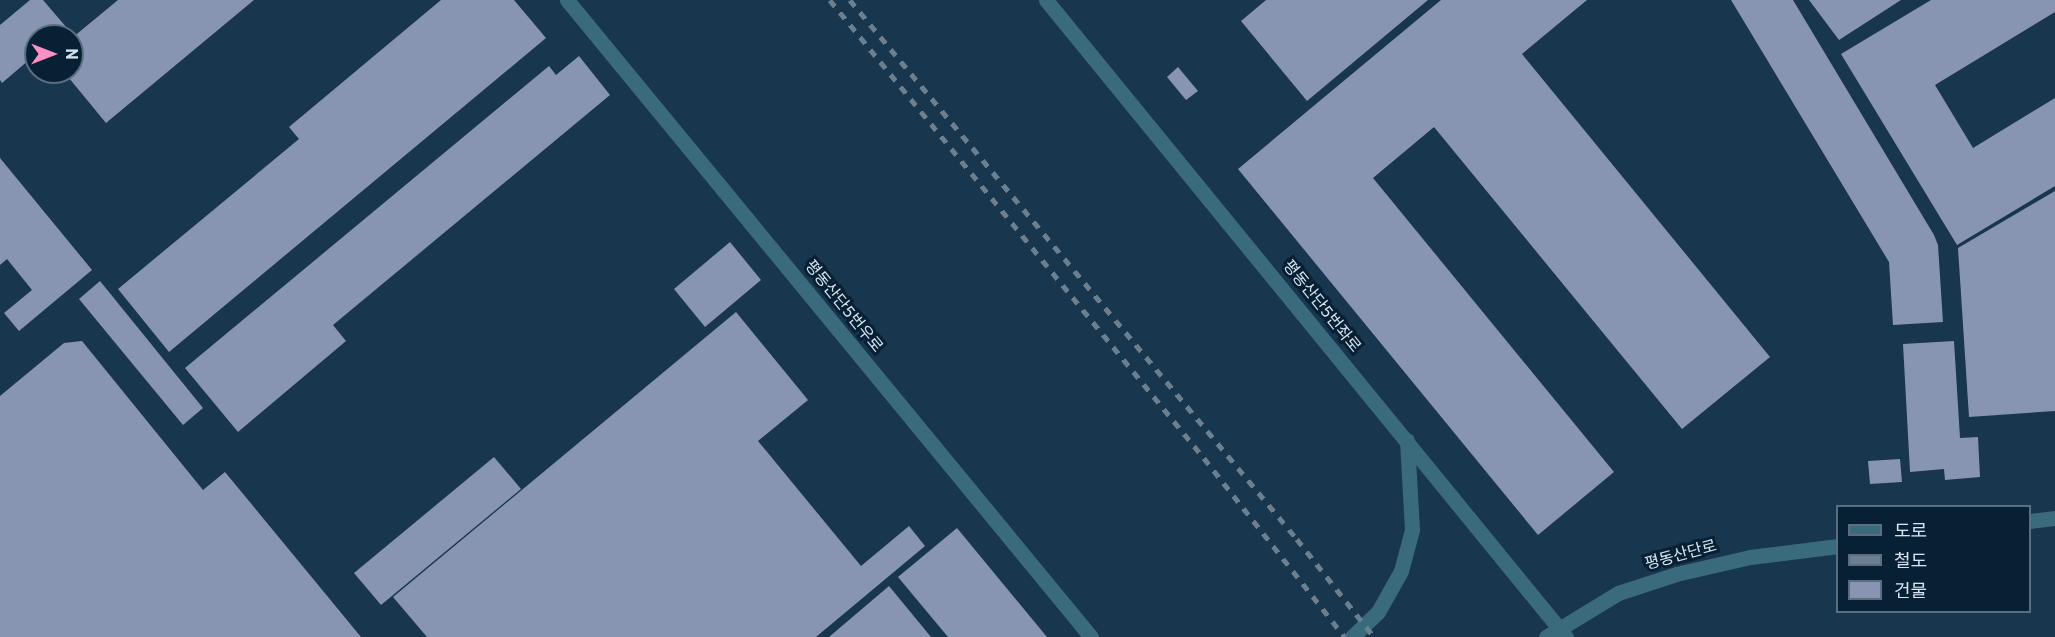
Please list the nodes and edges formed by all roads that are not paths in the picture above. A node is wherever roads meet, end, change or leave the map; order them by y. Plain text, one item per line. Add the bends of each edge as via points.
1 (567, 0) edge
2 (1046, 0) edge
3 (1407, 440) junction
4 (2055, 518) edge
5 (2031, 521) edge
6 (1836, 546) edge
7 (1557, 634) edge
8 (1091, 637) edge
9 (1352, 637) edge

1 - 8 street, 평동산단5번우로
2 - 3 street, 평동산단5번좌로
3 - 7 street, 평동산단5번좌로
3 - 9 street via 1412,530 1401,571 1378,612
4 - 5 street
6 - 7 street, 평동산단로 via 1750,557 1676,574 1618,593

